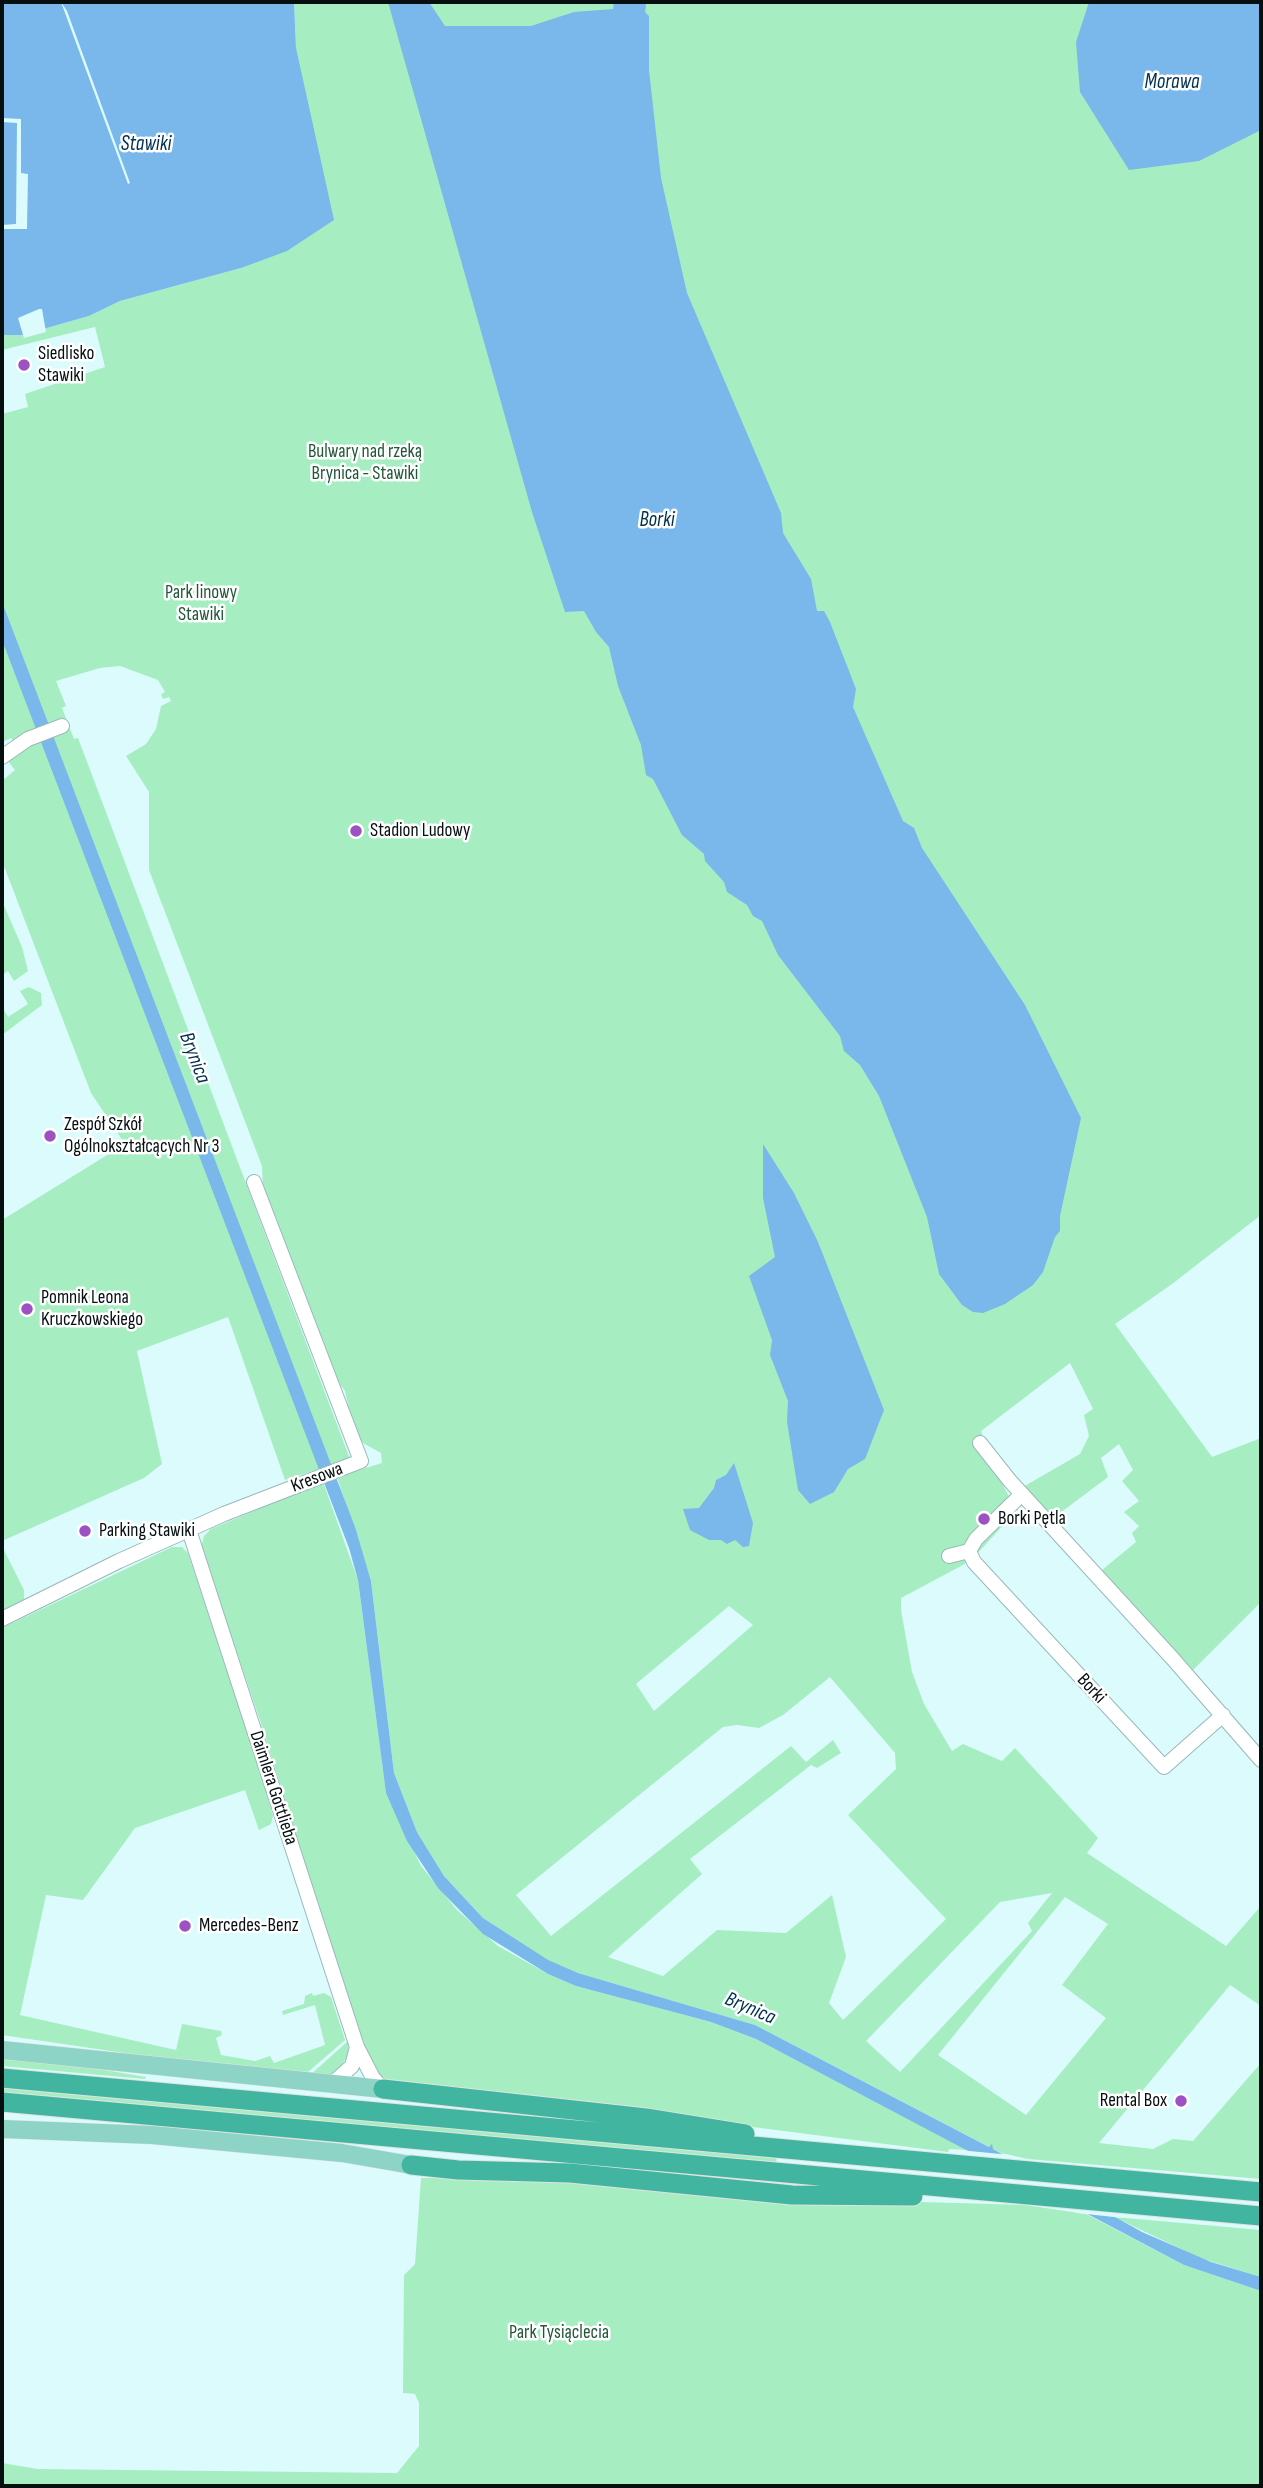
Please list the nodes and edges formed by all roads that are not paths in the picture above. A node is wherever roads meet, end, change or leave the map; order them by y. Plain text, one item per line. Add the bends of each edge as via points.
1 (62, 726) dead end
2 (2, 757) edge
3 (254, 1182) dead end
4 (980, 1443) dead end
5 (1022, 1494) junction
6 (189, 1530) junction
7 (970, 1551) junction
8 (949, 1556) dead end
9 (2, 1619) edge
10 (1223, 1715) junction
11 (1261, 1760) edge
12 (358, 2047) junction
13 (2, 2050) edge
14 (2, 2078) edge
15 (333, 2084) junction
16 (383, 2089) junction
17 (2, 2102) edge
18 (2, 2129) edge
19 (821, 2152) junction
20 (411, 2165) joint
21 (967, 2189) junction
22 (1261, 2192) edge
23 (1261, 2216) edge

1 - 2 street via 29,739
3 - 6 street, Kresowa via 361,1461
4 - 5 street
5 - 7 street via 976,1539
5 - 10 street
6 - 9 street, Kresowa
6 - 12 street, Daimlera Gottlieba
7 - 8 street
7 - 10 street, Borki via 974,1562 1164,1767
10 - 11 street
12 - 15 street via 352,2066
12 - 16 street, Daimlera Gottlieba
13 - 15 main road
14 - 19 highway
15 - 16 main road
16 - 19 highway via 713,2127
17 - 21 highway
18 - 20 main road via 206,2140 342,2153
19 - 22 highway
20 - 21 highway via 596,2175 792,2195 928,2196
21 - 23 highway

